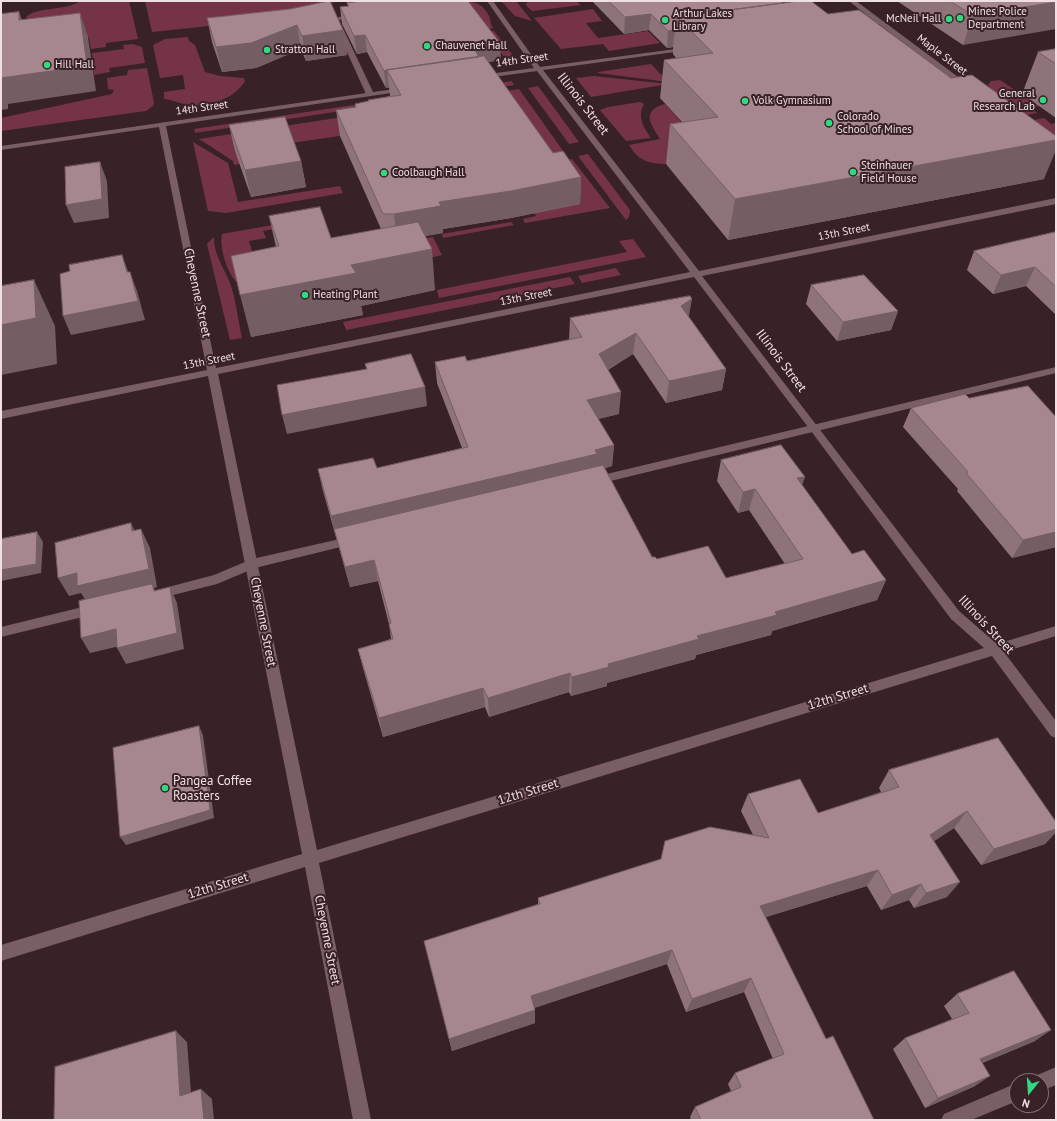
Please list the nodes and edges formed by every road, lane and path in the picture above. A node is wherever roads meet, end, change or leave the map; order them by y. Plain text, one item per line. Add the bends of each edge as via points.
1 (490, 1) edge
2 (852, 1) edge
3 (368, 13) edge
4 (881, 22) junction
5 (852, 26) edge
6 (693, 47) edge
7 (539, 69) junction
8 (472, 78) edge
9 (417, 87) edge
10 (974, 93) edge
11 (370, 94) junction
12 (162, 125) junction
13 (1, 148) edge
14 (1056, 201) edge
15 (697, 274) junction
16 (1056, 370) edge
17 (213, 372) junction
18 (1, 415) edge
19 (815, 428) junction
20 (586, 483) edge
21 (363, 537) edge
22 (252, 564) junction
23 (148, 596) edge
24 (110, 605) edge
25 (1056, 630) edge
26 (1, 632) edge
27 (994, 650) junction
28 (1056, 732) edge
29 (310, 858) junction
30 (1, 953) edge
31 (1009, 1095) edge
32 (362, 1120) edge
33 (950, 1120) edge

1 - 7 street, Illinois Street
2 - 4 street, Maple Street
3 - 11 street via 336,19
4 - 5 street
4 - 10 street, Maple Street
6 - 7 street, 14th Street
7 - 8 street, 14th Street
7 - 15 street, Illinois Street
9 - 11 street, 14th Street
11 - 12 street, 14th Street
12 - 13 street, 14th Street
12 - 17 street, Cheyenne Street
14 - 15 street, 13th Street
15 - 17 street, 13th Street
15 - 19 street, Illinois Street
16 - 19 street
17 - 18 street, 13th Street
17 - 22 street, Cheyenne Street
19 - 20 street
19 - 27 street, Illinois Street via 955,615
21 - 22 street
22 - 23 street via 217,579
22 - 29 street, Cheyenne Street
24 - 26 street
25 - 27 street, 12th Street
27 - 28 street, Illinois Street
27 - 29 street, 12th Street
29 - 30 street, 12th Street
29 - 32 street, Cheyenne Street
31 - 33 street

